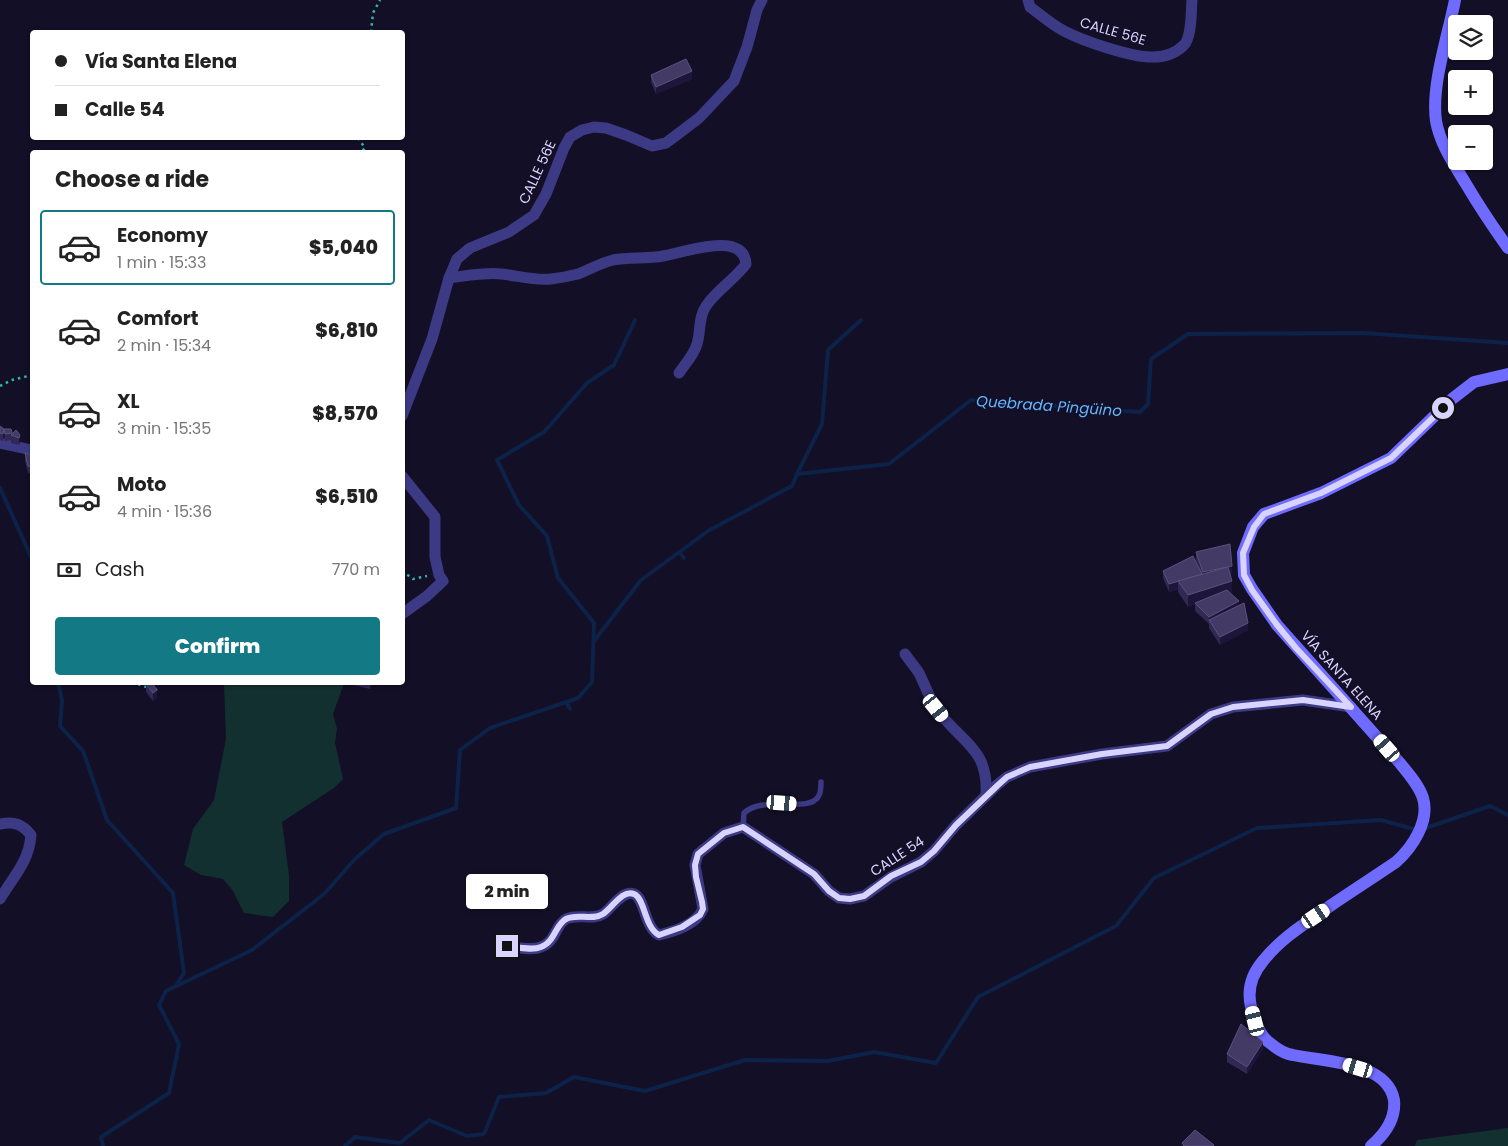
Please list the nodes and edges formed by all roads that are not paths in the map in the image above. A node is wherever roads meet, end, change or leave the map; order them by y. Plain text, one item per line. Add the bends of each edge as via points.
1 (762, 0) edge
2 (1028, 0) edge
3 (1192, 0) edge
4 (1455, 0) edge
5 (1508, 248) edge
6 (449, 278) junction
7 (678, 373) dead end
8 (1508, 374) edge
9 (405, 408) edge
10 (5, 444) edge
11 (30, 450) edge
12 (405, 480) edge
13 (405, 612) edge
14 (905, 654) dead end
15 (1351, 707) junction
16 (821, 782) dead end
17 (986, 796) junction
18 (0, 824) edge
19 (743, 827) junction
20 (0, 899) edge
21 (507, 946) dead end
22 (1371, 1146) edge

1 - 6 street, CALLE 56E via 734,82 699,118 666,143 652,146 594,126 570,137 534,216 509,232 470,248 457,260
2 - 3 street, CALLE 56E via 1030,7 1064,31 1095,44 1152,58 1175,52 1186,44
4 - 5 main road via 1436,88 1436,121 1449,156
6 - 7 street via 490,274 551,279 615,260 662,256 701,247 722,246 740,250 746,255 746,264 707,304 701,316 698,343
6 - 9 street, CALLE 56E via 432,338
8 - 15 main road, VÍA SANTA ELENA via 1474,382 1391,458 1321,493 1264,514 1247,540 1242,563 1252,590 1292,642
10 - 11 street
12 - 13 street via 434,518 435,557 443,581
14 - 17 street via 936,708 982,762 987,779
15 - 17 street, CALLE 54 via 1303,700 1233,707 1211,714 1167,746 1030,767 1007,777
15 - 22 main road, VÍA SANTA ELENA via 1413,780 1423,798 1423,820 1414,843 1396,862 1279,943 1261,962 1251,980 1249,997 1255,1021 1268,1043 1291,1055 1347,1064 1381,1078 1392,1094 1393,1117 1386,1131
16 - 19 lane via 819,797 813,802 805,805 758,805 744,814
17 - 19 street, CALLE 54 via 921,862 891,876 864,896 850,899 839,898 814,874
18 - 20 street via 10,821 24,826 30,835 30,846 25,862
19 - 21 street via 724,833 698,854 696,877 703,909 700,915 682,927 659,935 654,932 640,899 631,893 624,895 601,915 573,916 564,920 551,941 540,948

